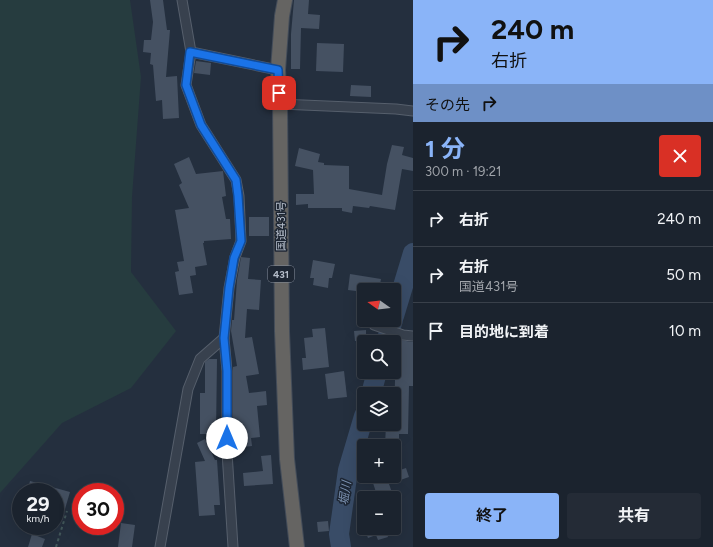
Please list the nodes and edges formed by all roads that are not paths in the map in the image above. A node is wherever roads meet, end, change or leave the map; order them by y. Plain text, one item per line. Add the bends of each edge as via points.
1 (182, 0) edge
2 (285, 0) edge
3 (190, 52) junction
4 (278, 70) junction
5 (280, 104) junction
6 (413, 111) edge
7 (380, 327) edge
8 (413, 336) edge
9 (224, 338) junction
10 (160, 547) edge
11 (233, 547) edge
12 (297, 547) edge

1 - 3 street
2 - 4 highway, 国道431号 / 431
3 - 4 street
3 - 9 street via 186,85 201,125 236,180 238,196 241,241 234,258
4 - 5 highway, 国道431号 / 431
5 - 6 street
5 - 12 highway, 国道431号 / 431 via 282,331 286,443
7 - 8 street
9 - 10 street via 200,359 188,390
9 - 11 street

